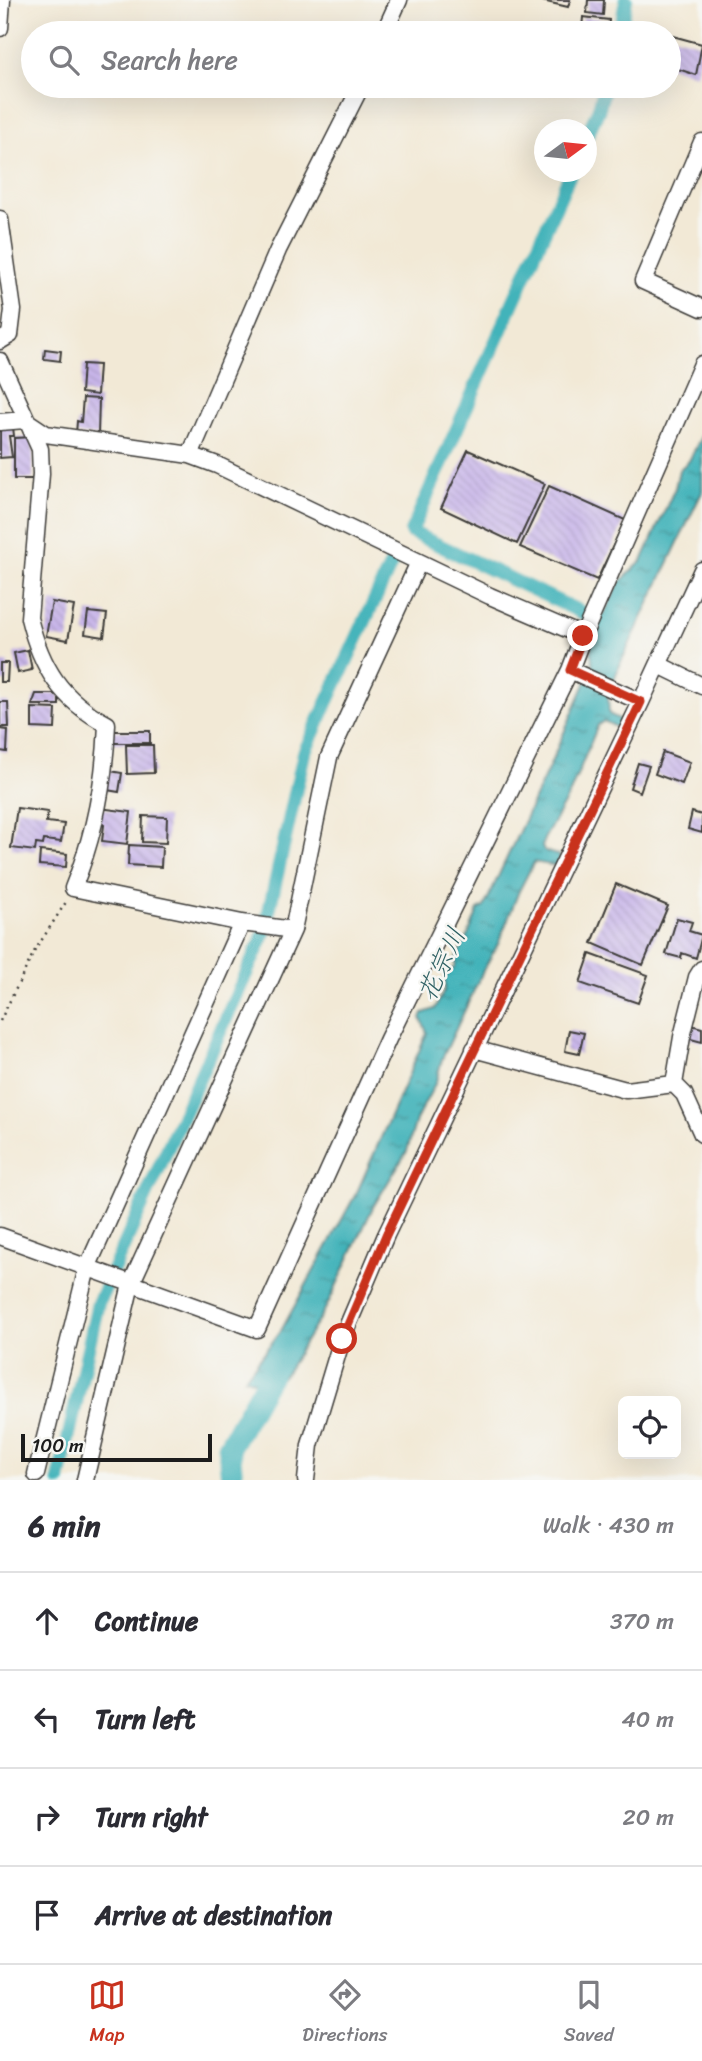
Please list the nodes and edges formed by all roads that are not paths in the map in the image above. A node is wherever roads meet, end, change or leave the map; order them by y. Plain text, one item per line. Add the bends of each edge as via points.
1 (399, 0) edge
2 (389, 21) edge
3 (355, 98) edge
4 (702, 142) edge
5 (0, 219) edge
6 (702, 308) edge
7 (0, 341) edge
8 (0, 361) edge
9 (702, 364) edge
10 (25, 420) junction
11 (0, 422) edge
12 (190, 454) junction
13 (419, 562) junction
14 (702, 570) edge
15 (583, 636) junction
16 (659, 666) junction
17 (575, 672) junction
18 (702, 686) edge
19 (636, 700) junction
20 (242, 923) junction
21 (293, 930) junction
22 (702, 969) edge
23 (474, 1049) junction
24 (674, 1084) junction
25 (702, 1135) edge
26 (0, 1237) edge
27 (87, 1268) junction
28 (131, 1284) junction
29 (36, 1474) dead end
30 (85, 1480) edge
31 (306, 1480) edge

1 - 2 street
3 - 12 street via 278,250
4 - 6 street via 643,281
5 - 7 street via 13,310 10,335
8 - 10 street
9 - 15 street
10 - 11 street
10 - 12 street via 46,434
10 - 20 street via 40,449 29,618 34,638 62,691 107,724 97,805 73,888
12 - 13 street
13 - 15 street
13 - 21 street via 329,757
14 - 16 street
15 - 17 street
16 - 18 street
16 - 19 street
17 - 19 street
17 - 28 street via 388,1039 257,1329
19 - 23 street
20 - 21 street
20 - 27 street
21 - 28 street
22 - 24 street
23 - 24 street via 625,1090
23 - 31 street via 342,1339 310,1446
24 - 25 street via 684,1094
26 - 27 street
27 - 28 street
27 - 29 street
28 - 30 street

